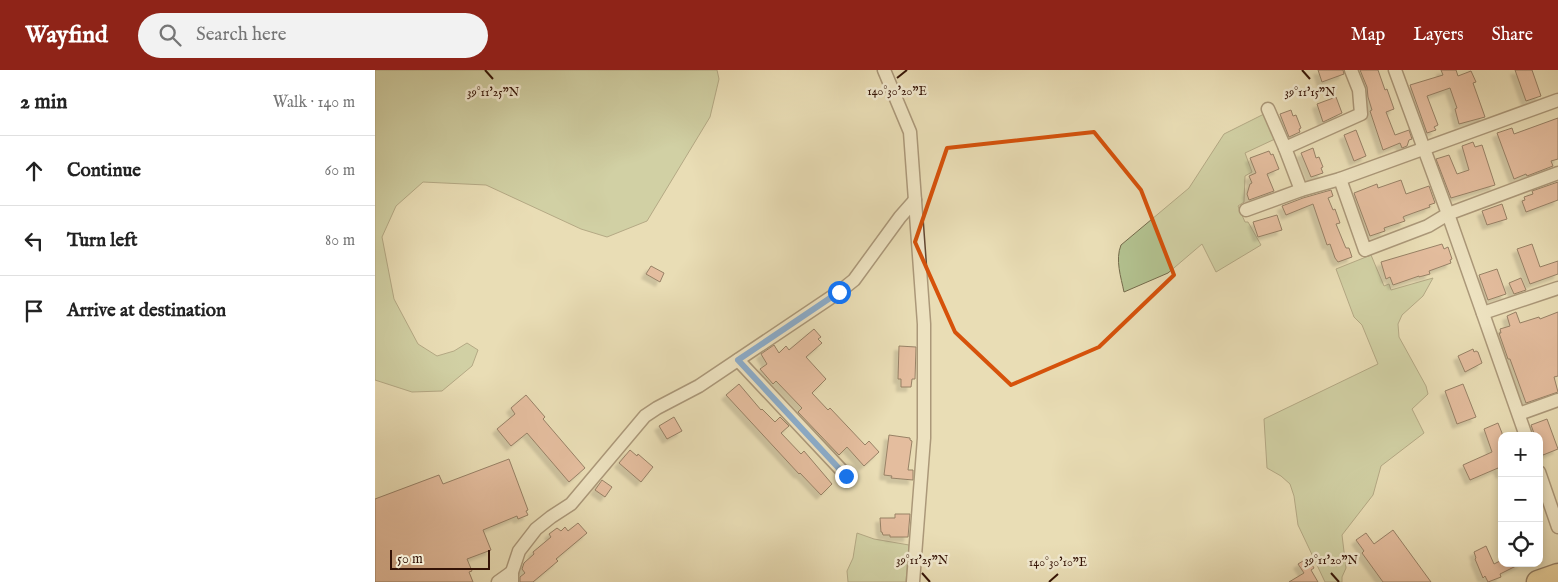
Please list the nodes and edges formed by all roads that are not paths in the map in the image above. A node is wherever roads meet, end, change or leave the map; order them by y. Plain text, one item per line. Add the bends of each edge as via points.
1 (884, 70) edge
2 (1351, 70) edge
3 (1396, 70) edge
4 (1558, 100) edge
5 (1268, 109) dead end
6 (1285, 148) junction
7 (1424, 148) junction
8 (1558, 173) edge
9 (1340, 179) junction
10 (1301, 190) junction
11 (915, 200) junction
12 (1246, 210) dead end
13 (1448, 214) junction
14 (1558, 288) edge
15 (1483, 312) junction
16 (738, 360) junction
17 (1558, 400) edge
18 (1519, 414) junction
19 (1526, 432) edge
20 (846, 476) dead end
21 (1541, 477) edge
22 (1558, 527) edge
23 (1558, 575) edge
24 (512, 577) edge
25 (498, 582) edge
26 (913, 582) edge
27 (1538, 582) edge

1 - 11 street via 910,132
2 - 6 street via 1359,90 1361,114
3 - 7 street
4 - 7 street
5 - 6 street
6 - 10 street
7 - 9 street
7 - 13 street
8 - 13 street
9 - 10 street
9 - 13 street via 1365,250 1428,226
10 - 12 street
11 - 16 street via 854,280
11 - 26 street via 924,324 924,429
13 - 15 street
14 - 15 street
15 - 18 street
16 - 20 street
16 - 24 street via 645,416 571,504 536,529 519,551
17 - 18 street
18 - 19 street
21 - 22 street
23 - 27 highway
24 - 25 street

